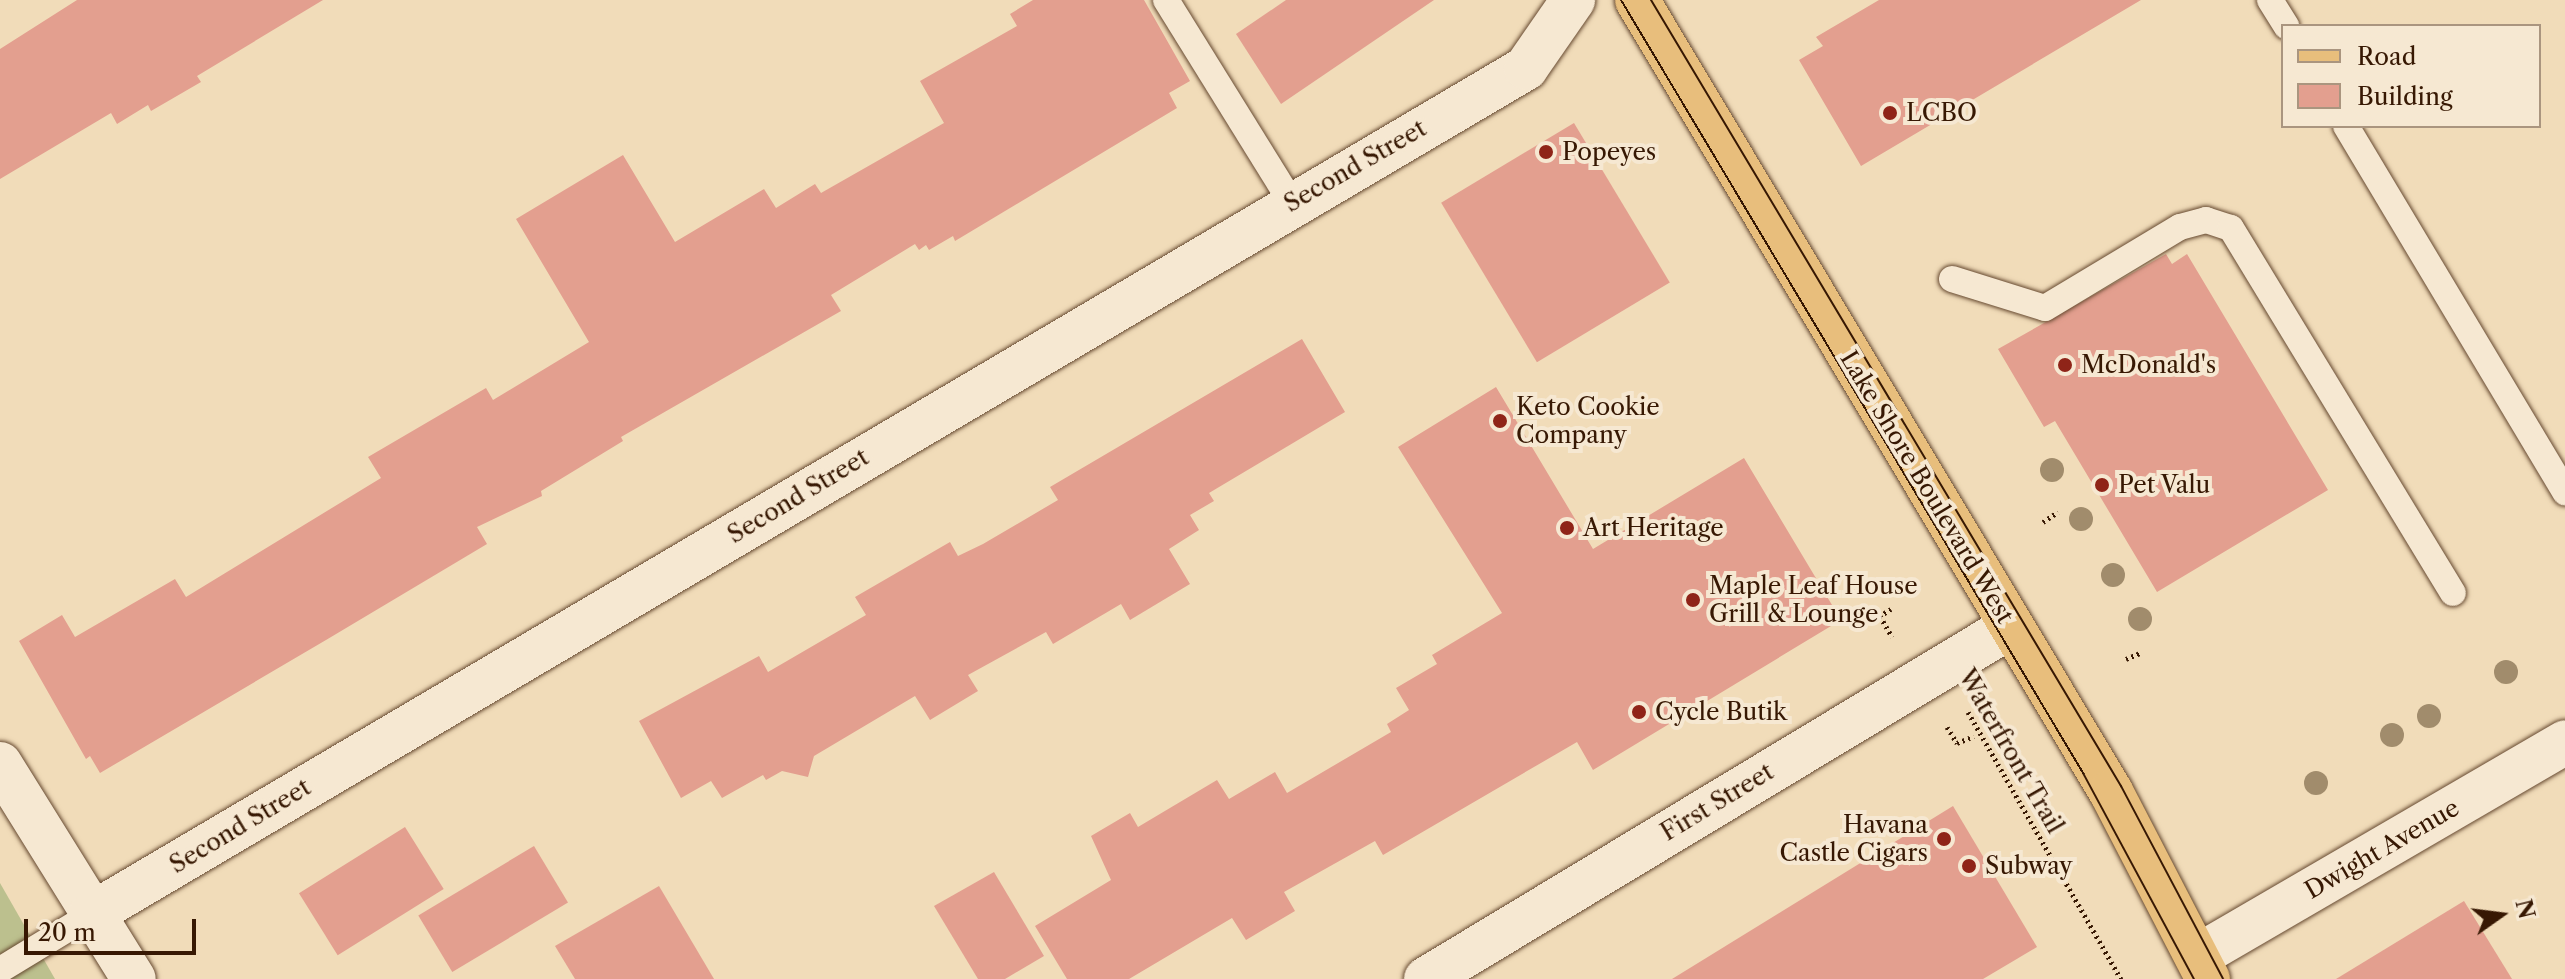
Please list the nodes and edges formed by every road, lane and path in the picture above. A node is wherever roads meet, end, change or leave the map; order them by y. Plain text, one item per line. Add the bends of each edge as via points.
1 (1166, 0) edge
2 (1573, 0) edge
3 (1637, 0) edge
4 (2270, 0) edge
5 (2285, 24) edge
6 (2347, 128) edge
7 (1292, 203) junction
8 (1952, 279) dead end
9 (2565, 492) edge
10 (2058, 512) dead end
11 (2043, 522) dead end
12 (2453, 593) dead end
13 (1891, 609) dead end
14 (2010, 627) junction
15 (1892, 637) dead end
16 (2140, 653) dead end
17 (2126, 659) dead end
18 (1942, 666) junction
19 (1946, 726) dead end
20 (1974, 736) dead end
21 (2565, 742) edge
22 (0, 764) edge
23 (90, 915) junction
24 (2203, 967) edge
25 (0, 970) edge
26 (134, 979) edge
27 (1426, 979) edge
28 (2121, 979) edge

1 - 7 lane
2 - 7 street, Second Street via 1526,68
3 - 14 main road, Lake Shore Boulevard West
4 - 5 lane
6 - 9 lane
7 - 23 street, Second Street
8 - 12 lane via 2045,308 2180,227 2206,220 2231,228
10 - 11 path
13 - 15 path via 1880,616
14 - 18 street, First Street
14 - 24 main road, Lake Shore Boulevard West via 2111,792
16 - 17 path
18 - 27 street, First Street
18 - 28 path, Waterfront Trail
19 - 20 path via 1957,743
21 - 24 street, Dwight Avenue
22 - 23 street
23 - 25 lane, Second Street
23 - 26 street

